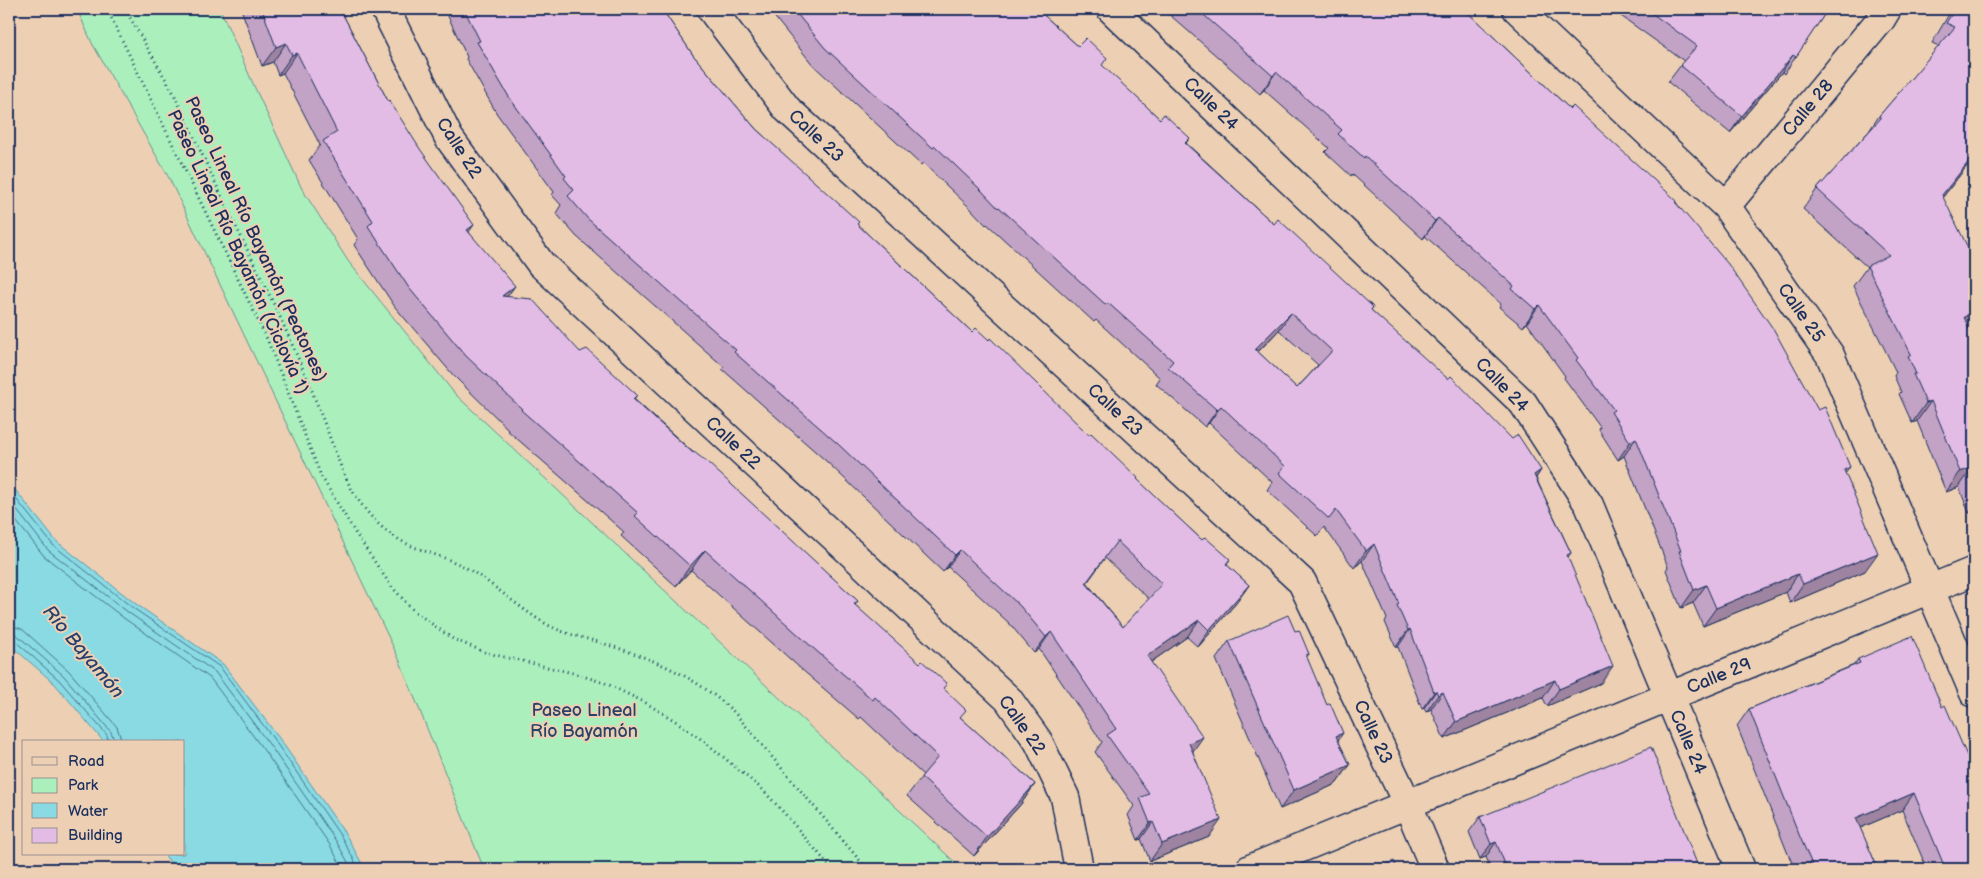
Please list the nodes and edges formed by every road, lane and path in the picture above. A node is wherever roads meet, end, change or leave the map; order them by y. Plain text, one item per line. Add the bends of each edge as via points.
1 (107, 9) edge
2 (125, 9) edge
3 (384, 9) edge
4 (711, 9) edge
5 (1111, 9) edge
6 (1886, 9) edge
7 (1523, 11) edge
8 (1726, 206) junction
9 (1974, 571) edge
10 (1931, 589) junction
11 (1974, 693) edge
12 (1669, 697) junction
13 (1408, 805) junction
14 (832, 869) edge
15 (867, 869) edge
16 (1079, 869) edge
17 (1250, 869) edge
18 (1435, 869) edge
19 (1741, 869) edge

1 - 14 path, Paseo Lineal Río Bayamón (Ciclovía 1) via 267,339 321,476 391,586 414,610 453,639 487,653 605,683 677,722 762,790
2 - 15 path, Paseo Lineal Río Bayamón (Peatones) via 198,143 297,354 351,490 367,512 399,539 470,570 553,628 620,649 687,676 714,694 734,712
3 - 16 street, Calle 22 via 448,138 541,264 1008,699 1038,741 1065,797
4 - 13 street, Calle 23 via 787,109 1302,582
5 - 12 street, Calle 24 via 1523,403 1589,505
6 - 8 street, Calle 28
7 - 8 street, Calle 25
8 - 10 street, Calle 25 via 1830,354
9 - 10 street, Calle 29
10 - 11 street, Calle 25
10 - 12 street, Calle 29
12 - 13 street, Calle 29
12 - 19 street, Calle 24
13 - 17 street
13 - 18 street, Calle 23

